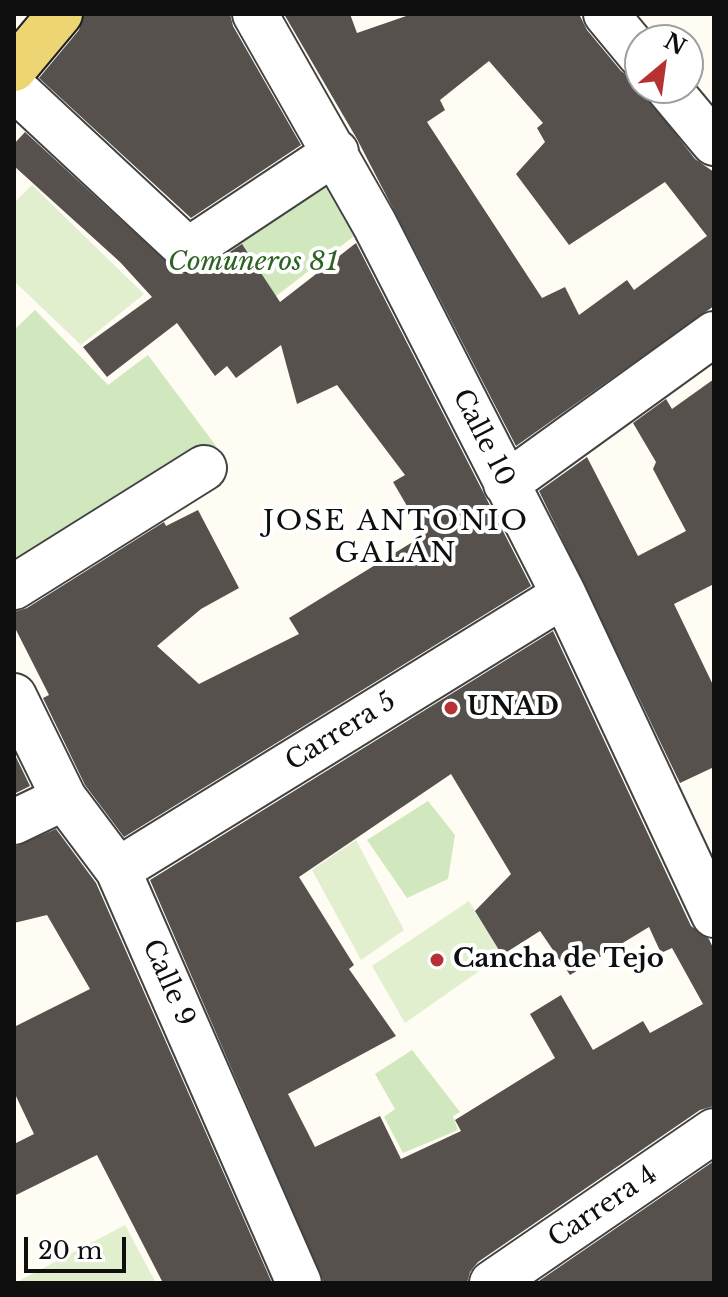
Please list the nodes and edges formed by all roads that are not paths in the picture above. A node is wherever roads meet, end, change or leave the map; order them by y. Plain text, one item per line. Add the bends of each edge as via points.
1 (60, 14) edge
2 (255, 14) edge
3 (606, 14) edge
4 (624, 36) edge
5 (14, 69) edge
6 (14, 88) edge
7 (681, 104) edge
8 (714, 143) edge
9 (336, 152) junction
10 (714, 334) edge
11 (204, 468) dead end
12 (506, 484) junction
13 (14, 587) edge
14 (564, 595) junction
15 (14, 696) edge
16 (64, 798) junction
17 (14, 822) edge
18 (118, 870) junction
19 (714, 915) edge
20 (714, 1131) edge
21 (299, 1283) edge
22 (492, 1283) edge

1 - 5 main road
2 - 9 street, Calle 10
3 - 4 street
6 - 9 street via 188,250
7 - 8 street
9 - 12 street, Calle 10
10 - 12 street
11 - 13 street
12 - 14 street, Calle 10
14 - 18 street, Carrera 5
14 - 19 street, Calle 10
15 - 16 street, Calle 9
16 - 17 street
16 - 18 street, Calle 9
18 - 21 street, Calle 9
20 - 22 street, Carrera 4

